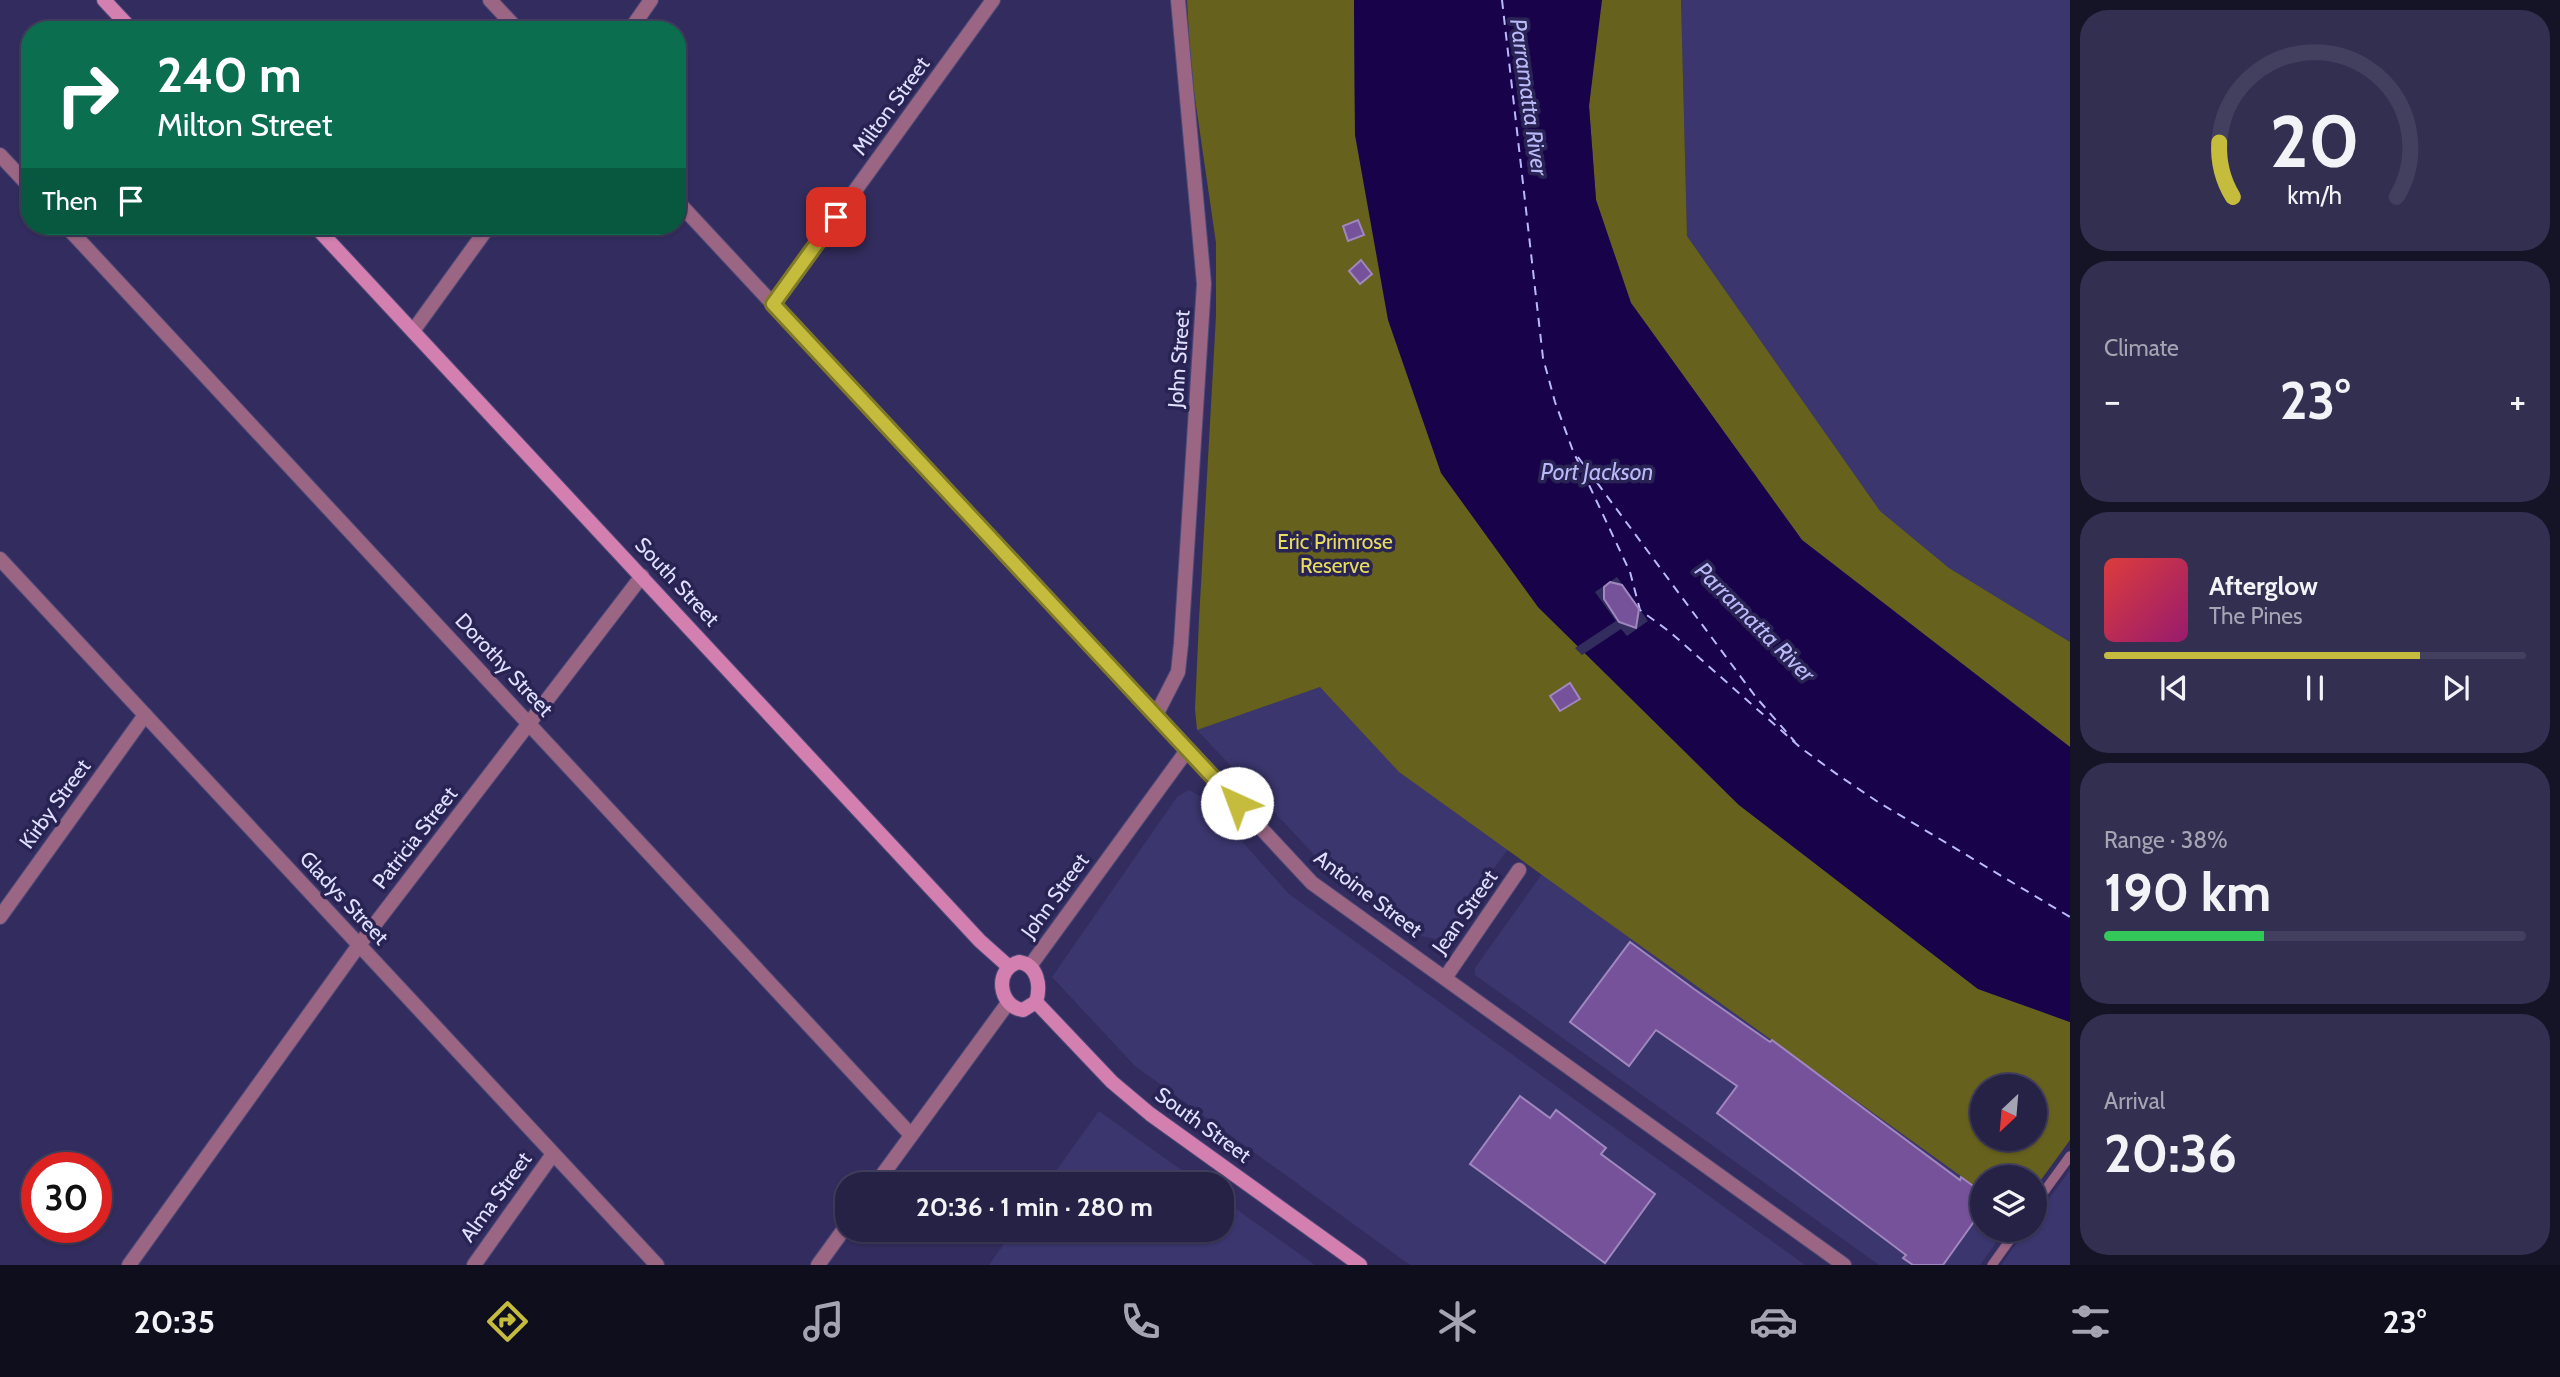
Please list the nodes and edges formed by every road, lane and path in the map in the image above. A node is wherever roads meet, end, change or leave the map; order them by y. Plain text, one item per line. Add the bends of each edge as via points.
1 (104, 0) edge
2 (490, 0) edge
3 (652, 0) edge
4 (993, 0) edge
5 (1178, 0) edge
6 (124, 21) edge
7 (510, 21) edge
8 (637, 21) edge
9 (0, 155) edge
10 (21, 177) edge
11 (686, 211) edge
12 (74, 235) edge
13 (323, 235) edge
14 (482, 235) edge
15 (773, 304) junction
16 (413, 331) junction
17 (0, 559) edge
18 (642, 576) junction
19 (145, 715) junction
20 (1156, 715) junction
21 (530, 723) junction
22 (1188, 749) junction
23 (1519, 870) dead end
24 (0, 916) edge
25 (359, 945) junction
26 (1030, 966) junction
27 (1008, 967) junction
28 (1445, 978) junction
29 (1035, 1002) junction
30 (1008, 1003) junction
31 (911, 1135) junction
32 (553, 1154) junction
33 (2070, 1156) edge
34 (885, 1172) edge
35 (2047, 1188) edge
36 (835, 1242) edge
37 (2008, 1242) edge
38 (129, 1265) edge
39 (474, 1265) edge
40 (657, 1265) edge
41 (818, 1265) edge
42 (1360, 1265) edge
43 (1844, 1265) edge
44 (1992, 1265) edge

1 - 6 street
2 - 7 street
3 - 8 street
4 - 15 street, Milton Street
5 - 20 street, John Street via 1204,302 1180,658 1178,672
9 - 10 street
11 - 15 street, Antoine Street
12 - 21 street, Dorothy Street
13 - 16 street, South Street
14 - 16 street
15 - 20 street, Antoine Street
16 - 18 street, South Street
17 - 19 street, Gladys Street
18 - 21 street, Patricia Street
18 - 27 street, South Street
19 - 24 street, Kirby Street
19 - 25 street, Gladys Street
20 - 22 street, Antoine Street
21 - 25 street, Patricia Street
21 - 31 street, Dorothy Street
22 - 26 street, John Street
22 - 28 street, Antoine Street via 1312,883
23 - 28 street, Jean Street
25 - 32 street, Gladys Street
25 - 38 street, Patricia Street
26 - 27 street via 1019,962
26 - 29 street via 1037,977
27 - 30 street via 1002,981
28 - 43 street, Antoine Street
29 - 30 street via 1023,1010
29 - 42 street, South Street via 1112,1082 1150,1114
30 - 31 street
31 - 34 street
32 - 39 street, Alma Street
32 - 40 street, Gladys Street
33 - 35 lane
36 - 41 street
37 - 44 lane

